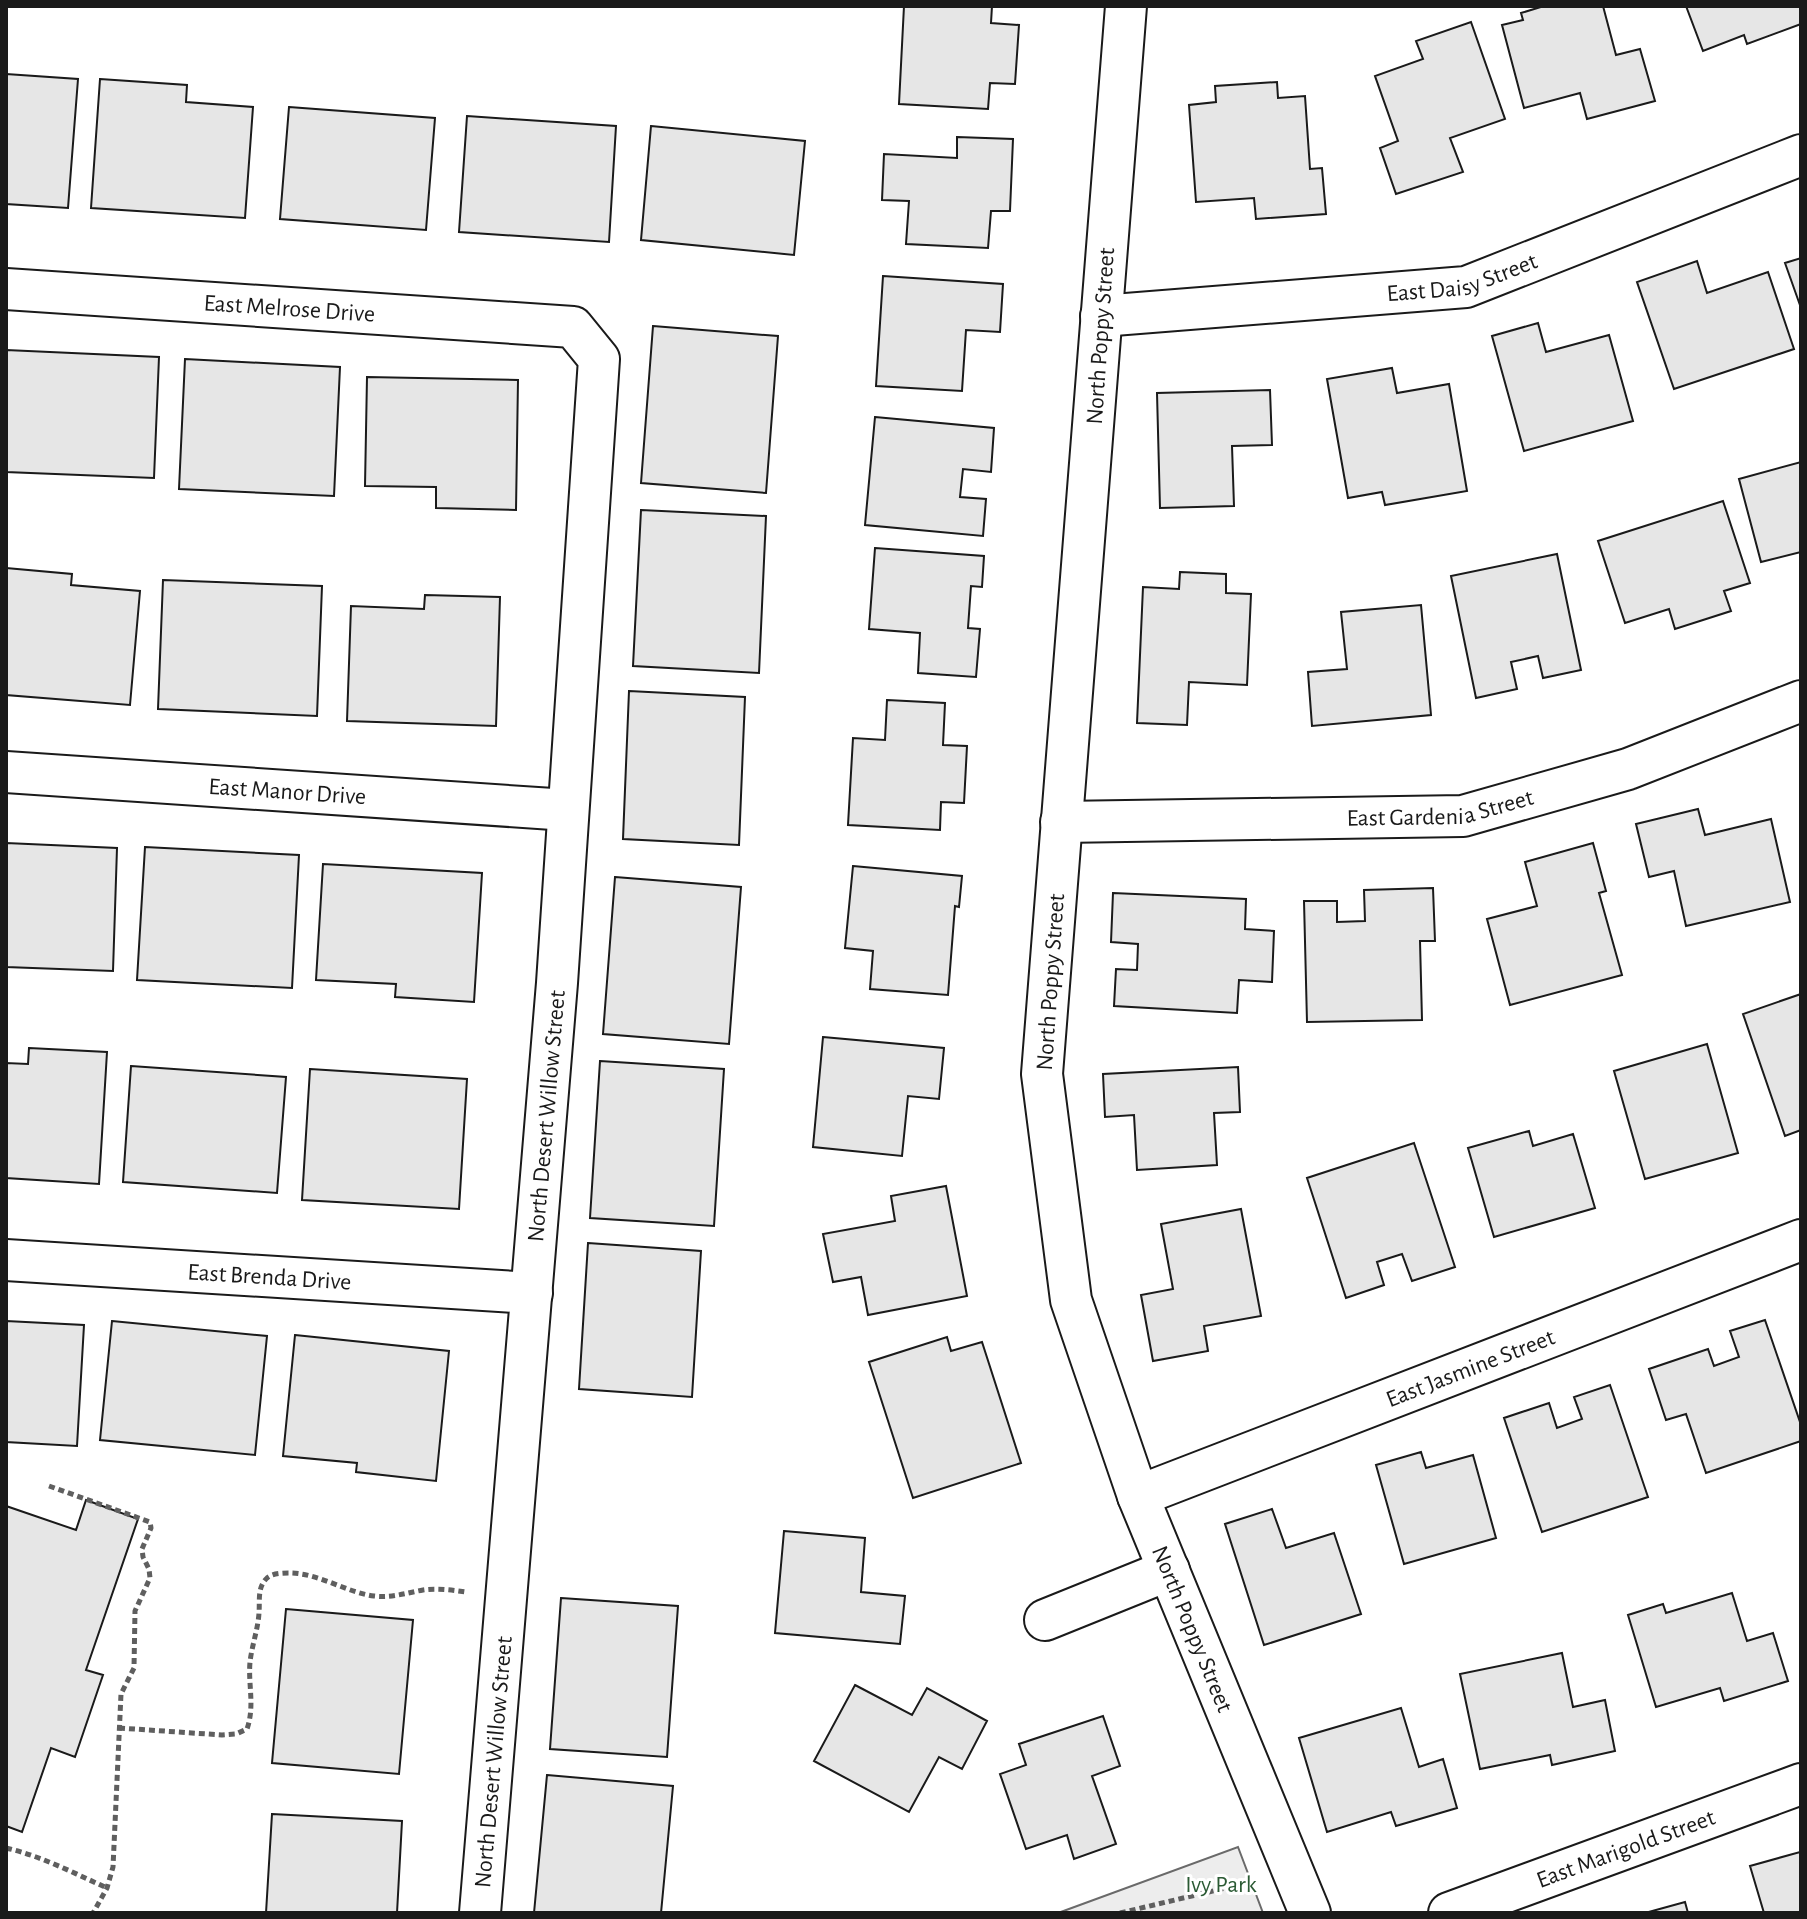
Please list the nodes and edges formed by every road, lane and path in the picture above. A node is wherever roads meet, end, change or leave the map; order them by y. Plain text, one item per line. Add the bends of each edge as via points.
1 (1126, 6) edge
2 (1801, 155) edge
3 (6, 289) edge
4 (1101, 316) junction
5 (573, 327) joint
6 (1801, 701) edge
7 (6, 772) edge
8 (568, 810) junction
9 (1061, 822) junction
10 (1801, 1240) edge
11 (6, 1260) edge
12 (532, 1293) junction
13 (49, 1486) dead end
14 (1138, 1496) junction
15 (1169, 1570) junction
16 (507, 1597) junction
17 (1045, 1620) dead end
18 (119, 1728) junction
19 (1801, 1784) edge
20 (6, 1848) edge
21 (1243, 1884) dead end
22 (107, 1888) junction
23 (93, 1913) edge
24 (480, 1913) edge
25 (1120, 1913) edge
26 (1310, 1913) edge
27 (1449, 1913) edge

1 - 4 street, North Poppy Street
2 - 4 street, East Daisy Street via 1466,287
3 - 5 street, East Melrose Drive
4 - 9 street, North Poppy Street
5 - 8 street, North Desert Willow Street via 599,359
6 - 9 street, East Gardenia Street via 1628,769 1463,816
7 - 8 street, East Manor Drive
8 - 12 street, North Desert Willow Street
9 - 14 street, North Poppy Street via 1042,1074 1071,1300
10 - 14 street, East Jasmine Street
11 - 12 street, East Brenda Drive
12 - 16 street, North Desert Willow Street
13 - 18 path via 150,1522 142,1549 150,1578 135,1611 134,1668 121,1694
14 - 15 street, North Poppy Street
15 - 17 street
15 - 26 street, North Poppy Street
16 - 18 path via 448,1590 382,1597 317,1576 277,1574 267,1578 259,1594 247,1729 222,1735
16 - 24 street, North Desert Willow Street
18 - 22 path via 113,1867
19 - 27 street, East Marigold Street
20 - 22 path
21 - 25 path
22 - 23 path

